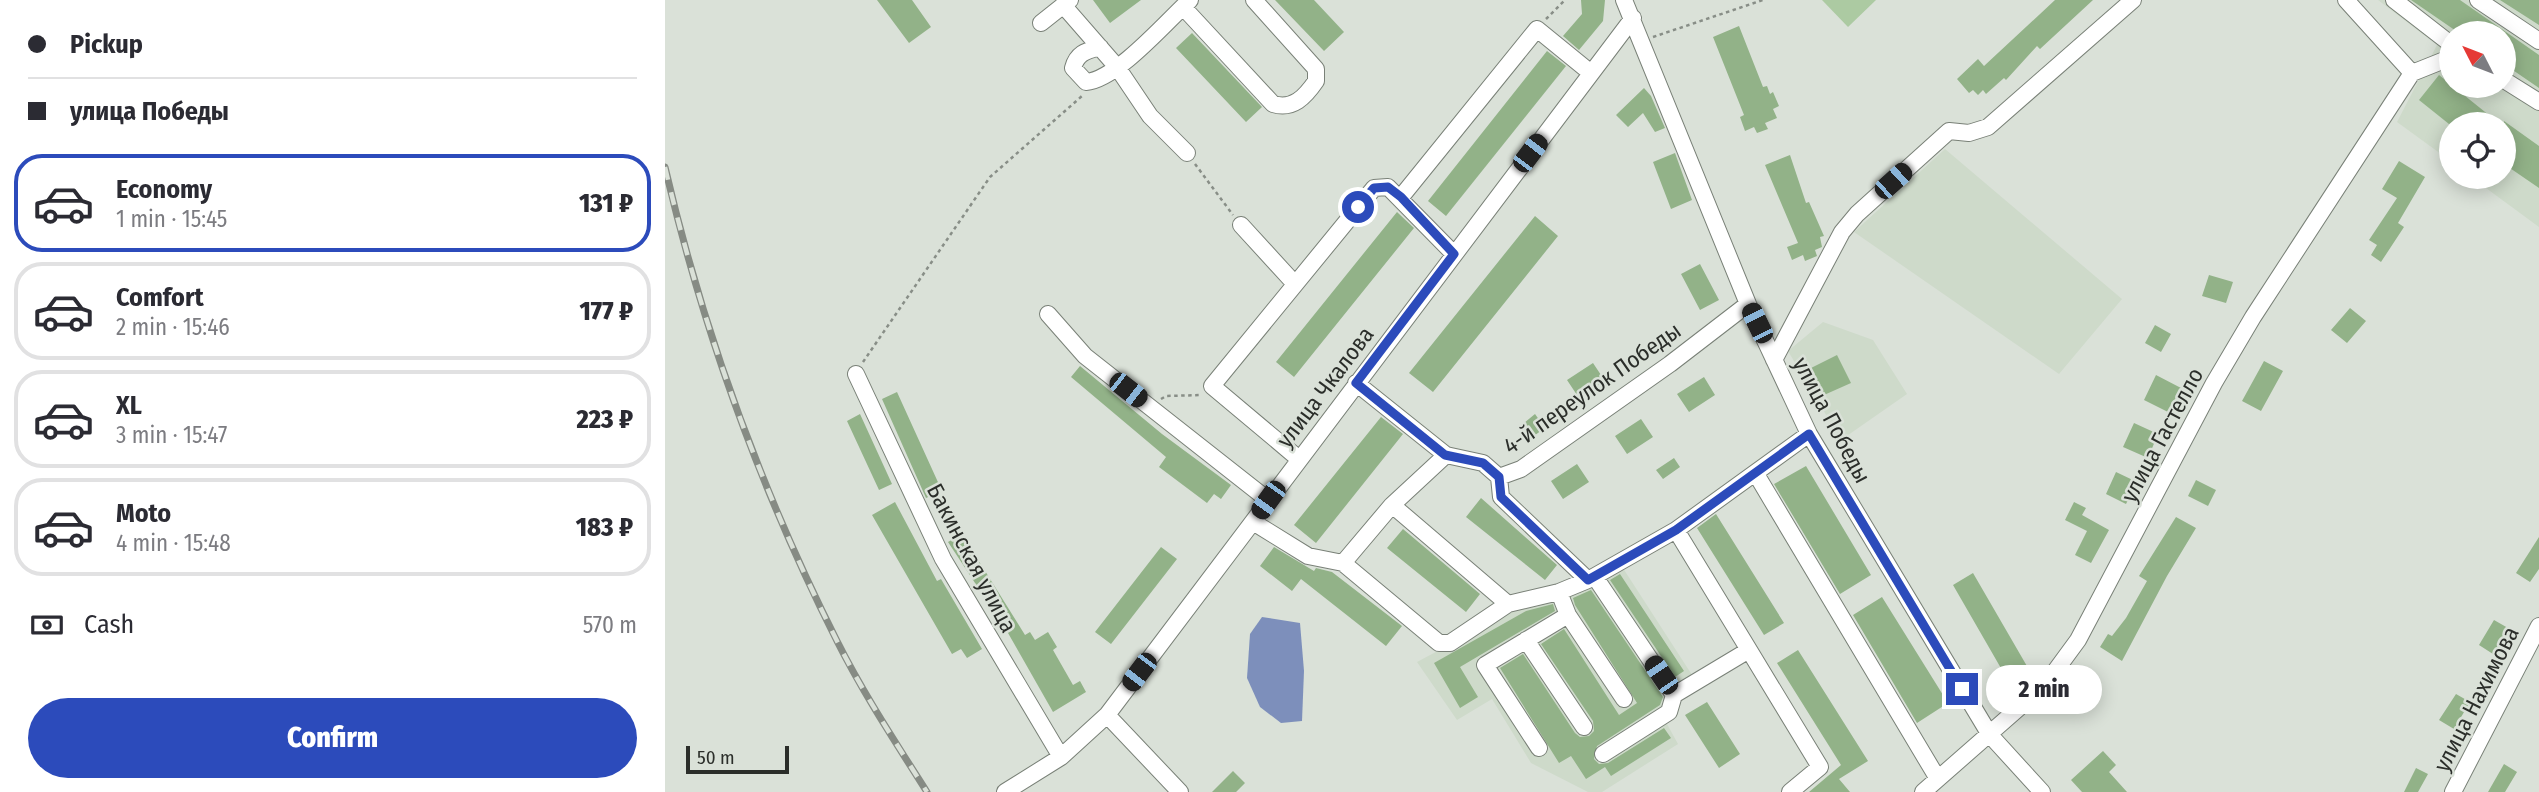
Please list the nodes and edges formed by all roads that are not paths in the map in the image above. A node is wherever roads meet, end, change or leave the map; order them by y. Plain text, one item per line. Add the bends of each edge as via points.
1 (1254, 0) edge
2 (1624, 0) edge
3 (2133, 0) edge
4 (2346, 0) edge
5 (2393, 0) edge
6 (2477, 0) edge
7 (1066, 3) edge
8 (1187, 3) edge
9 (1633, 18) junction
10 (1041, 23) dead end
11 (2439, 35) edge
12 (2539, 41) edge
13 (1100, 47) junction
14 (2439, 62) edge
15 (1117, 67) junction
16 (1591, 73) junction
17 (2412, 73) junction
18 (2517, 88) edge
19 (2539, 102) edge
20 (1187, 153) road end
21 (1401, 197) junction
22 (1241, 226) road end
23 (1454, 254) junction
24 (1295, 284) junction
25 (1748, 304) junction
26 (1048, 314) dead end
27 (1775, 360) junction
28 (856, 374) road end
29 (1356, 383) junction
30 (1809, 434) junction
31 (1445, 455) junction
32 (1299, 460) junction
33 (1756, 474) junction
34 (1499, 477) junction
35 (1268, 500) junction
36 (1392, 505) junction
37 (1253, 522) junction
38 (1676, 530) junction
39 (1343, 563) junction
40 (1592, 579) junction
41 (1559, 592) junction
42 (1508, 604) junction
43 (1568, 615) junction
44 (2539, 626) edge
45 (1526, 640) junction
46 (1749, 650) junction
47 (1674, 695) junction
48 (1624, 699) dead end
49 (1107, 715) junction
50 (1584, 727) dead end
51 (1990, 735) junction
52 (1539, 748) dead end
53 (1603, 754) dead end
54 (1061, 757) junction
55 (1938, 779) junction
56 (1005, 792) edge
57 (1179, 792) edge
58 (1790, 792) edge
59 (1923, 792) edge
60 (2042, 792) edge
61 (2453, 792) edge

1 - 8 street via 1316,69 1316,81 1307,94 1283,107 1273,104
2 - 9 street, улица Победы
3 - 27 street via 1988,127 1969,133 1949,131 1857,214 1842,232
4 - 17 street
5 - 11 street
6 - 12 street
7 - 10 street
7 - 13 street
8 - 15 street
9 - 16 street, улица Чкалова
9 - 25 street, улица Победы
13 - 15 street
13 - 15 street via 1082,52 1073,68 1086,82 1098,81
14 - 17 street
15 - 20 street via 1150,116
16 - 21 street via 1537,29
16 - 23 street, улица Чкалова
17 - 51 street, улица Гастелло via 2214,383 2078,640 2045,685
18 - 19 street
21 - 23 street
21 - 24 street via 1388,187 1374,188
22 - 24 street
23 - 29 street, улица Чкалова
24 - 32 street via 1212,386
25 - 27 street, улица Победы
25 - 34 street, 4-й переулок Победы via 1671,365 1521,470
26 - 35 street via 1085,356
27 - 30 street, улица Победы
28 - 54 street, Бакинская улица via 943,559
29 - 31 street, 4-й переулок Победы
29 - 32 street, улица Чкалова
30 - 33 street
30 - 51 street, улица Победы
31 - 34 street, 4-й переулок Победы via 1483,463
31 - 36 street
32 - 35 street, улица Чкалова
33 - 38 street
33 - 55 street
34 - 40 street via 1501,497
35 - 37 street, улица Чкалова
36 - 39 street
36 - 42 street
37 - 39 street via 1308,556
37 - 49 street, улица Чкалова
38 - 40 street
38 - 46 street
39 - 42 street via 1439,643 1450,643
40 - 41 street
40 - 47 street
41 - 42 street
41 - 43 street
43 - 45 street
43 - 48 street
44 - 61 street, улица Нахимова
45 - 50 street
45 - 52 street via 1485,665
46 - 47 street
46 - 58 street via 1820,767
47 - 53 street via 1669,712
49 - 54 street, улица Чкалова
49 - 57 street
51 - 55 street, улица Гастелло
51 - 60 street, улица Победы
54 - 56 street, улица Чкалова
55 - 59 street, улица Гастелло

